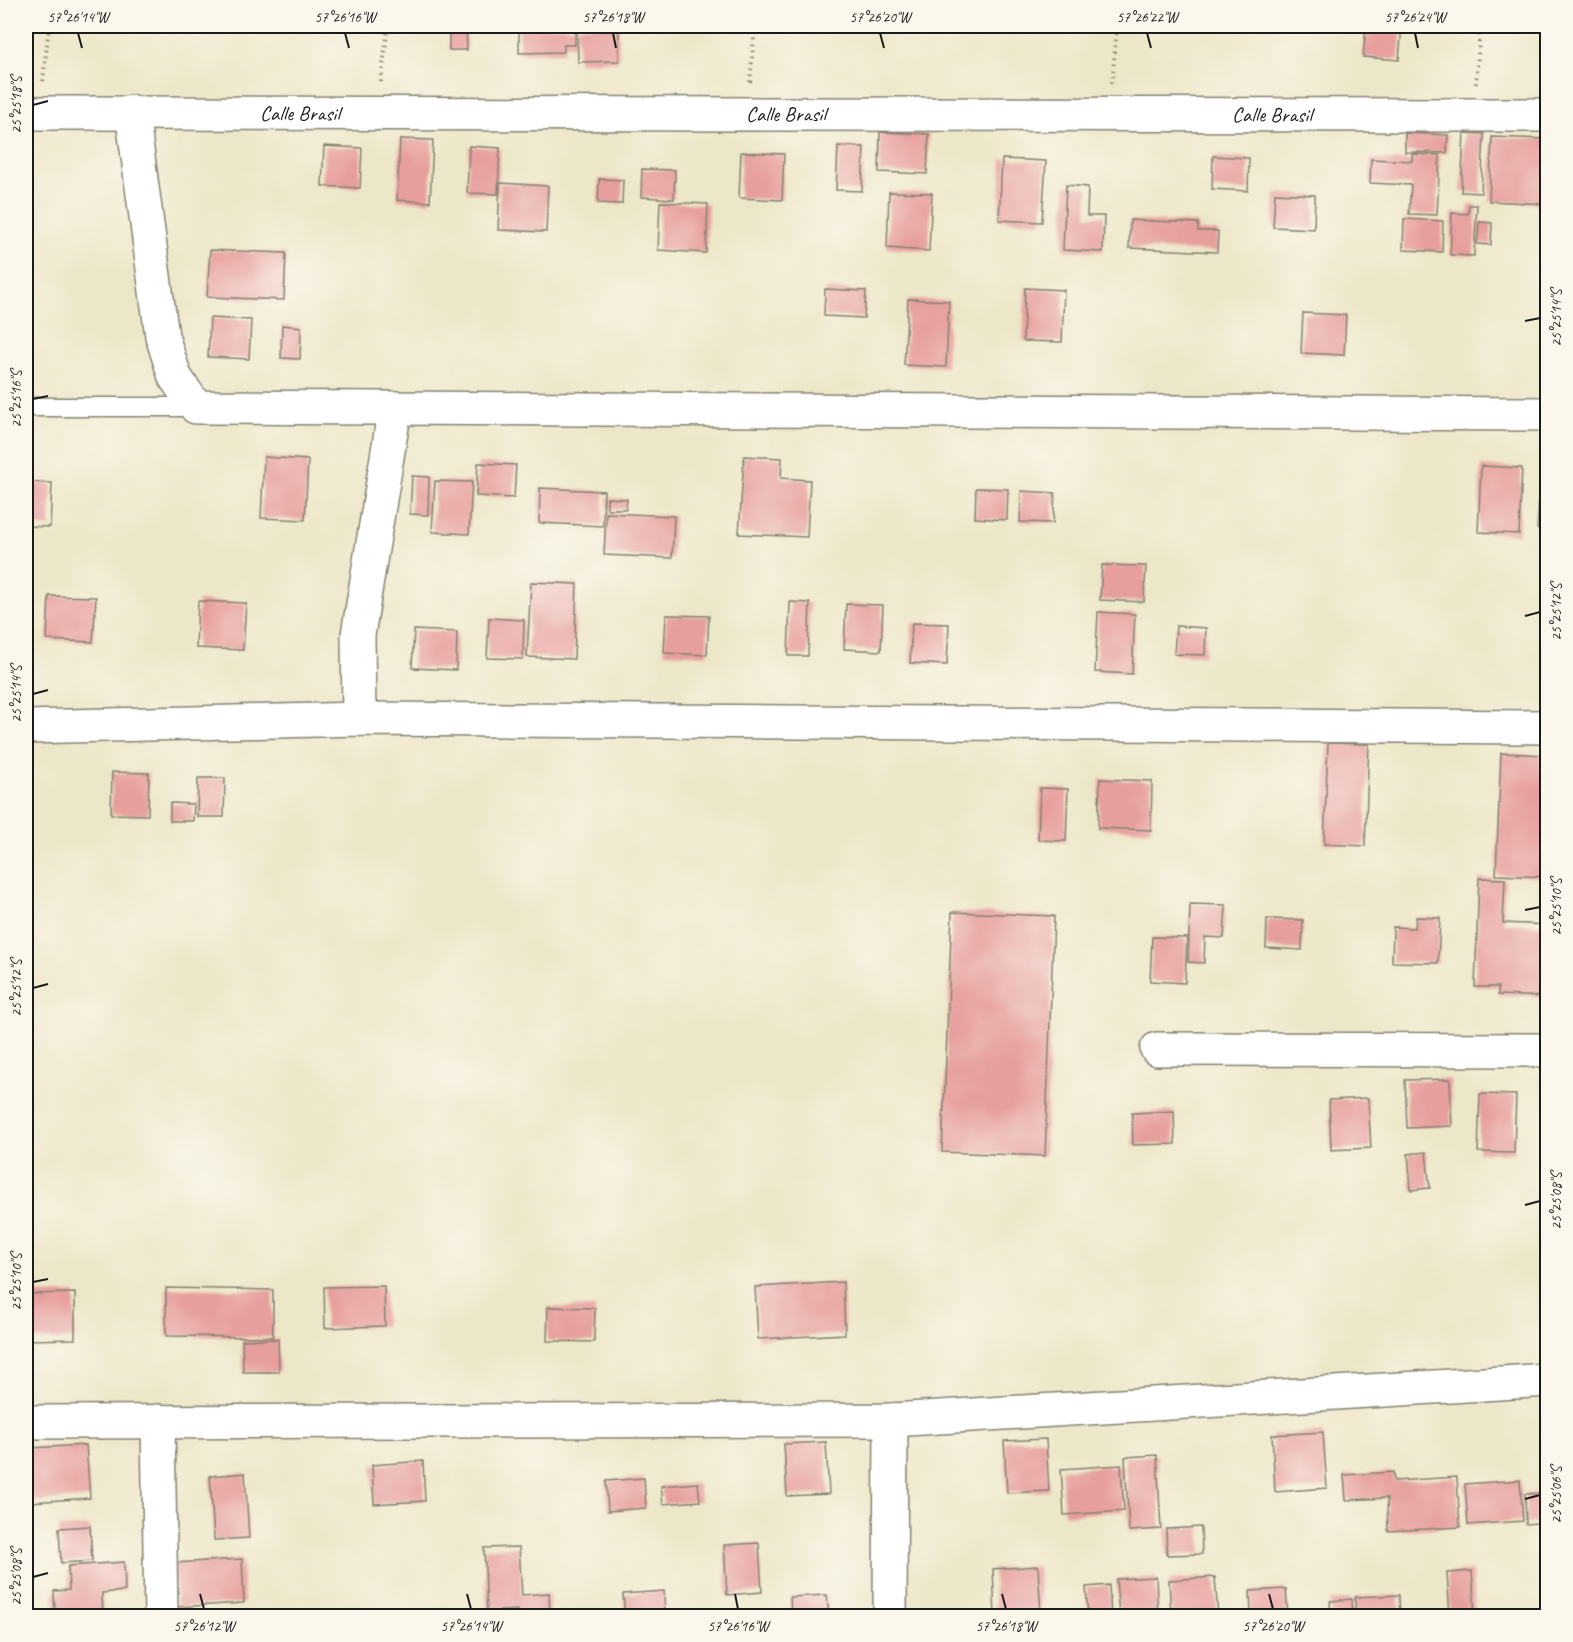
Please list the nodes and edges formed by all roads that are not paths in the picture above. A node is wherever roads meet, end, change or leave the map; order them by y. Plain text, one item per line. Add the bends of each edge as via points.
1 (132, 112) junction
2 (33, 113) edge
3 (1548, 115) edge
4 (26, 407) edge
5 (196, 407) junction
6 (395, 408) junction
7 (1548, 414) edge
8 (359, 719) junction
9 (26, 727) edge
10 (1548, 727) edge
11 (1157, 1049) dead end
12 (1548, 1050) edge
13 (1548, 1380) edge
14 (891, 1420) junction
15 (158, 1421) junction
16 (26, 1422) edge
17 (161, 1617) edge
18 (890, 1617) edge

1 - 2 street, Calle Brasil
1 - 3 street, Calle Brasil
1 - 5 street via 162,336 175,377
4 - 5 lane
5 - 6 street
6 - 7 street
6 - 8 street via 358,635
8 - 9 street
8 - 10 street
11 - 12 street
13 - 14 street
14 - 15 street
14 - 18 street
15 - 16 street
15 - 17 street

